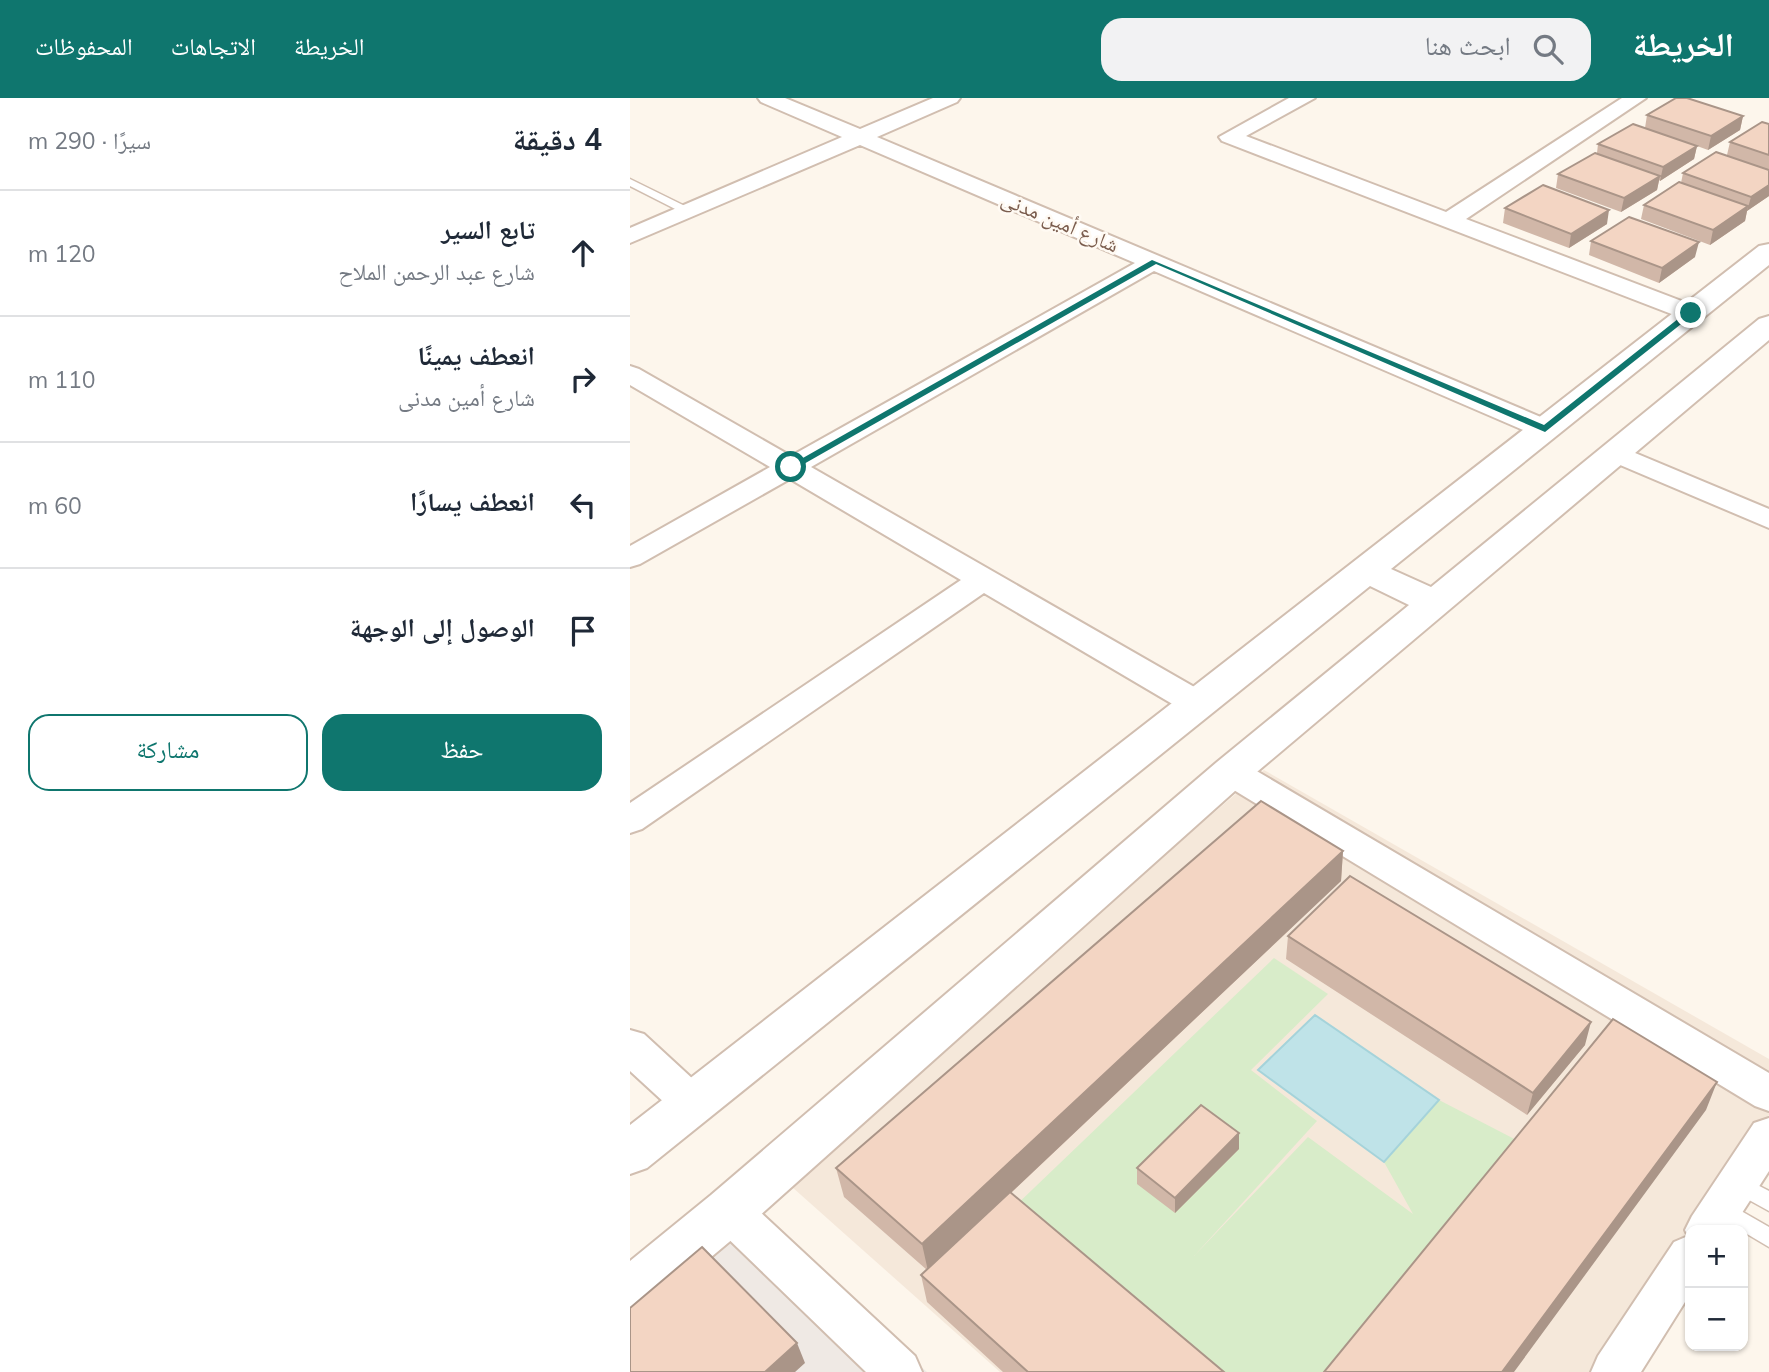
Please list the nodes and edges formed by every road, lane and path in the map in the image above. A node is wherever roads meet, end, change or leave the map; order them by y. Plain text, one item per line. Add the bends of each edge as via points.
1 (768, 98) edge
2 (950, 98) edge
3 (1305, 98) edge
4 (1636, 98) edge
5 (856, 137) junction
6 (630, 182) edge
7 (687, 211) junction
8 (1448, 221) junction
9 (630, 236) edge
10 (1769, 251) edge
11 (1155, 261) junction
12 (1691, 313) junction
13 (1765, 332) edge
14 (635, 381) edge
15 (1545, 429) junction
16 (1616, 453) junction
17 (791, 467) junction
18 (1769, 519) edge
19 (630, 558) edge
20 (1366, 571) junction
21 (983, 579) junction
22 (1435, 603) junction
23 (1198, 704) junction
24 (1231, 772) junction
25 (630, 820) edge
26 (630, 1046) edge
27 (1769, 1094) edge
28 (693, 1104) junction
29 (1769, 1136) edge
30 (630, 1153) edge
31 (1734, 1206) edge
32 (729, 1211) junction
33 (1769, 1238) edge
34 (1685, 1264) edge
35 (630, 1293) edge
36 (899, 1372) edge
37 (1614, 1372) edge

1 - 5 street, شارع أمين مدنى
2 - 5 street
3 - 8 street via 1229,137
4 - 8 street
5 - 7 street
5 - 11 street, شارع أمين مدنى
6 - 7 lane
7 - 9 street
8 - 12 street
10 - 12 street
11 - 15 street, شارع أمين مدنى
11 - 17 street
12 - 15 street
13 - 16 street
14 - 17 street
15 - 20 street
16 - 18 street
16 - 22 street
17 - 19 street
17 - 21 street
20 - 22 street
20 - 23 street
21 - 23 street
21 - 25 street
22 - 24 street
23 - 28 street
24 - 27 street
24 - 32 street
26 - 28 street
28 - 30 street
29 - 31 street
31 - 33 lane
32 - 35 street
32 - 36 street
34 - 37 street

